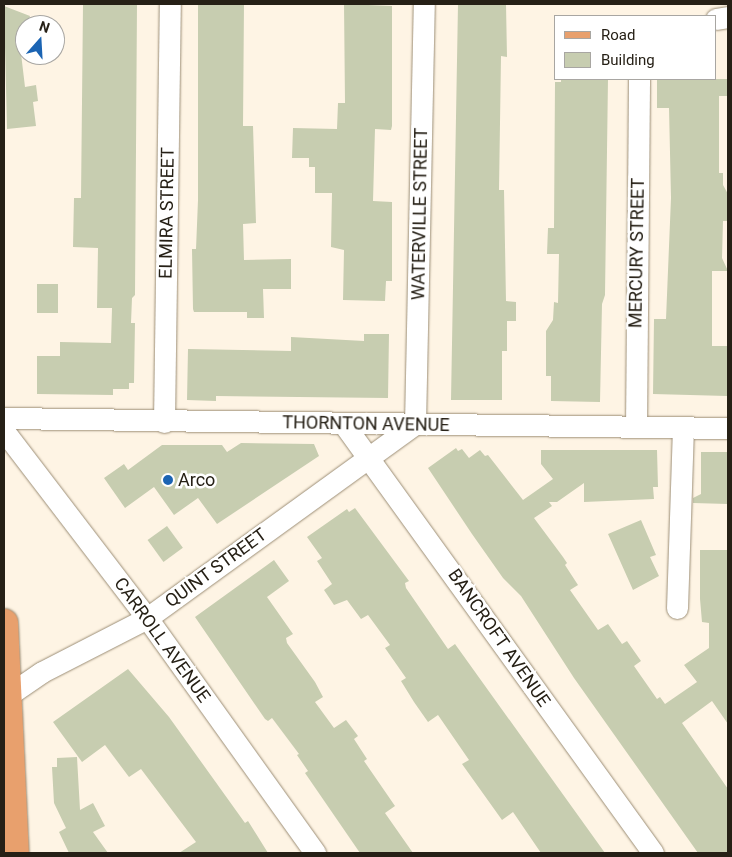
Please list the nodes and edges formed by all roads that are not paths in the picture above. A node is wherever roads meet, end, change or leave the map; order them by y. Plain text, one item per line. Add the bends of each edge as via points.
1 (170, 4) edge
2 (424, 4) edge
3 (639, 80) edge
4 (4, 418) edge
5 (164, 422) junction
6 (343, 423) junction
7 (415, 424) junction
8 (636, 427) junction
9 (683, 427) junction
10 (728, 428) edge
11 (4, 431) edge
12 (370, 457) junction
13 (677, 608) dead end
14 (147, 618) junction
15 (4, 623) edge
16 (7, 696) junction
17 (15, 853) edge
18 (315, 853) edge
19 (652, 853) edge

1 - 5 street, ELMIRA STREET
2 - 7 street, WATERVILLE STREET
3 - 8 street, MERCURY STREET
4 - 5 street, THORNTON AVENUE
5 - 6 street, THORNTON AVENUE
6 - 7 street, THORNTON AVENUE
6 - 12 street, BANCROFT AVENUE
7 - 8 street, THORNTON AVENUE
7 - 12 street, QUINT STREET
8 - 9 street, THORNTON AVENUE
9 - 10 street, THORNTON AVENUE
9 - 13 street
11 - 14 street, CARROLL AVENUE
12 - 14 street, QUINT STREET
12 - 19 street, BANCROFT AVENUE
14 - 16 street, QUINT STREET via 42,672
14 - 18 street, CARROLL AVENUE
15 - 16 main road
16 - 17 main road

